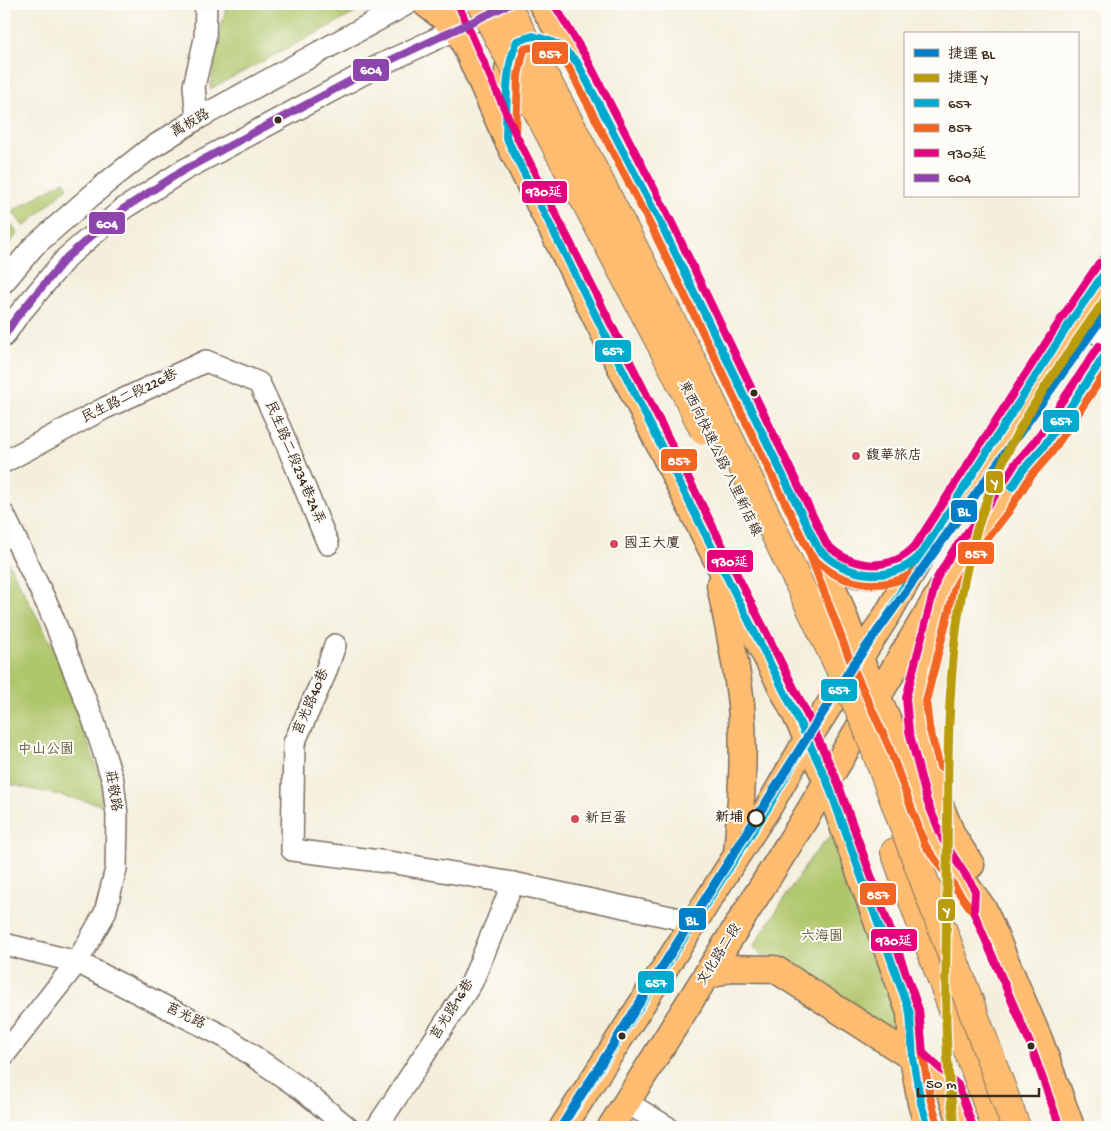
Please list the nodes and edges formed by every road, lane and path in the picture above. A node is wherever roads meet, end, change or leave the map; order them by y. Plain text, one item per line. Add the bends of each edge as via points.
1 (206, 4) edge
2 (407, 4) edge
3 (426, 4) edge
4 (447, 4) edge
5 (481, 4) edge
6 (506, 4) edge
7 (510, 4) edge
8 (542, 4) edge
9 (458, 29) junction
10 (577, 62) junction
11 (197, 119) junction
12 (506, 137) junction
13 (1107, 269) edge
14 (4, 282) edge
15 (1073, 318) junction
16 (4, 336) edge
17 (1107, 339) edge
18 (1107, 352) edge
19 (259, 383) joint
20 (4, 462) edge
21 (4, 515) edge
22 (328, 544) dead end
23 (818, 548) junction
24 (924, 551) junction
25 (713, 552) junction
26 (946, 583) junction
27 (335, 645) dead end
28 (860, 658) junction
29 (878, 696) junction
30 (808, 740) junction
31 (827, 782) junction
32 (737, 855) junction
33 (513, 883) junction
34 (984, 910) junction
35 (694, 922) junction
36 (4, 944) edge
37 (76, 962) junction
38 (706, 977) junction
39 (4, 1055) edge
40 (913, 1058) junction
41 (626, 1102) junction
42 (347, 1127) edge
43 (377, 1127) edge
44 (563, 1127) edge
45 (611, 1127) edge
46 (667, 1127) edge
47 (928, 1127) edge
48 (963, 1127) edge
49 (996, 1127) edge
50 (1016, 1127) edge
51 (1071, 1127) edge

1 - 11 street via 205,39 194,86
2 - 11 street, 萬板路
3 - 9 main road
4 - 9 main road
5 - 49 highway, 東西向快速公路 八里新店線, bridge via 668,358 799,622 848,729
6 - 50 highway, 東西向快速公路 八里新店線, bridge via 693,363 864,719
7 - 9 street
8 - 10 main road
9 - 12 main road
9 - 16 street via 378,66 184,170 123,209 66,257
10 - 12 main road via 560,46 547,40 533,36 517,41 508,71
10 - 23 main road via 663,228
11 - 14 street, 萬板路 via 148,150 106,183 33,247
12 - 25 main road
13 - 15 main road
15 - 17 street
15 - 24 main road
18 - 26 main road via 1044,446 961,557
19 - 20 street, 民生路二段226巷 via 206,361 105,408
19 - 22 street, 民生路二段234巷24弄
21 - 37 street, 莊敬路 via 58,630 114,781 116,869 105,914
23 - 24 main road via 832,562 850,571 870,575 884,575 909,565
23 - 28 main road
24 - 28 main road
25 - 30 main road
25 - 32 main road via 734,649 741,705 743,761
26 - 29 main road, 文化路二段
26 - 34 main road via 916,700 919,729 937,798 952,836 984,887
27 - 33 street, 莒光路40巷 via 294,743 292,850
28 - 29 main road
28 - 30 main road
29 - 31 main road, 文化路二段
29 - 34 main road via 934,841
30 - 31 main road
30 - 32 main road
31 - 38 main road, 文化路二段
31 - 40 main road via 910,1013
32 - 35 main road
33 - 35 street
33 - 43 street, 莒光路16巷 via 472,982
34 - 51 main road via 1040,1042
35 - 44 main road
36 - 37 street, 莒光路
37 - 39 street, 莊敬路
37 - 42 street, 莒光路 via 227,1038
38 - 40 main road via 730,968 775,969
38 - 41 main road, 文化路二段
40 - 47 main road
40 - 48 main road via 950,1091
41 - 45 main road, 文化路二段
41 - 46 street

